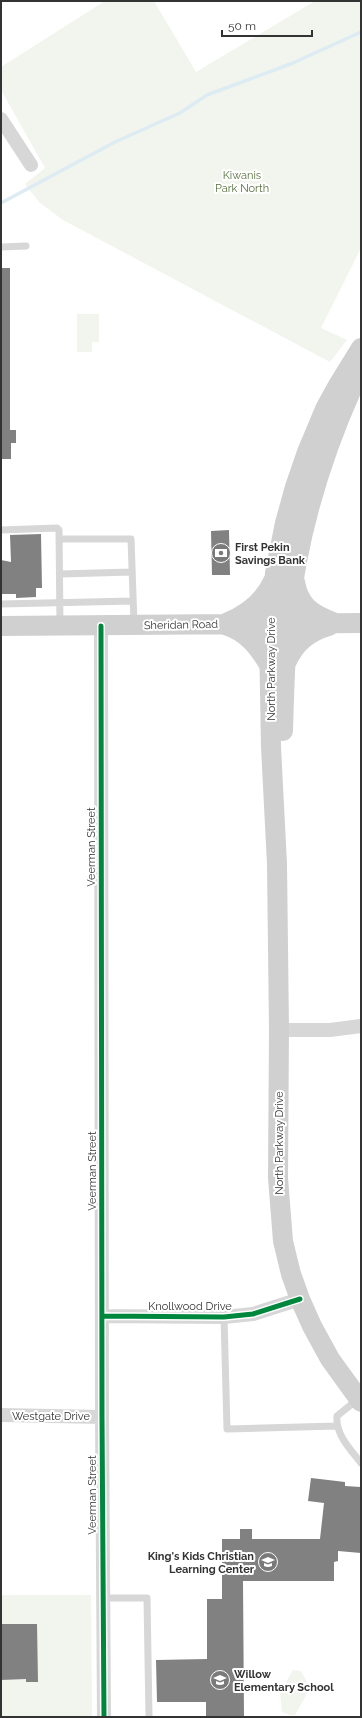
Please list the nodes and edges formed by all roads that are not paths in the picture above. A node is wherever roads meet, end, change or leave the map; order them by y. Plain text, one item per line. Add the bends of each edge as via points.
1 (1, 119) edge
2 (31, 165) dead end
3 (1, 246) edge
4 (26, 246) dead end
5 (361, 348) edge
6 (361, 369) edge
7 (1, 530) edge
8 (59, 539) junction
9 (132, 572) junction
10 (60, 574) junction
11 (285, 578) junction
12 (133, 601) junction
13 (1, 604) edge
14 (60, 604) junction
15 (279, 623) junction
16 (361, 623) edge
17 (223, 624) junction
18 (337, 624) junction
19 (134, 625) junction
20 (1, 626) edge
21 (60, 626) junction
22 (100, 626) junction
23 (277, 664) junction
24 (361, 1026) edge
25 (279, 1030) junction
26 (300, 1299) junction
27 (102, 1316) junction
28 (224, 1317) junction
29 (360, 1400) edge
30 (1, 1415) edge
31 (102, 1416) junction
32 (338, 1426) junction
33 (361, 1463) edge
34 (103, 1598) junction
35 (104, 1717) edge
36 (149, 1717) edge

1 - 2 street
3 - 4 lane
5 - 11 main road, North Parkway Drive via 330,399 307,452 285,523
6 - 11 main road, North Parkway Drive via 321,464
7 - 8 lane via 58,528
8 - 9 lane via 129,538
8 - 10 lane
9 - 10 lane
9 - 12 lane
10 - 14 lane
11 - 15 main road, North Parkway Drive
11 - 17 main road via 270,588 257,604 236,619
11 - 18 main road via 307,608
12 - 14 lane
12 - 19 lane
13 - 14 lane
14 - 21 lane
15 - 17 main road, Sheridan Road
15 - 18 main road, Sheridan Road
15 - 23 main road, North Parkway Drive
16 - 18 main road, Sheridan Road
17 - 19 main road, Sheridan Road
17 - 23 main road via 234,627
18 - 23 main road via 321,628 306,636
19 - 22 main road, Sheridan Road
20 - 21 main road, Sheridan Road
21 - 22 main road, Sheridan Road
22 - 27 street, Veerman Street
23 - 25 main road, North Parkway Drive
24 - 25 street via 330,1030
25 - 26 main road, North Parkway Drive via 279,1205 285,1253
26 - 28 street, Knollwood Drive via 253,1314
26 - 29 main road, North Parkway Drive via 330,1359
27 - 28 street, Knollwood Drive
27 - 31 street, Veerman Street
28 - 32 lane via 228,1429
29 - 32 lane via 337,1416
30 - 31 street, Westgate Drive
31 - 34 street, Veerman Street
32 - 33 lane via 341,1435
34 - 35 street, Veerman Street
34 - 36 lane via 147,1598

